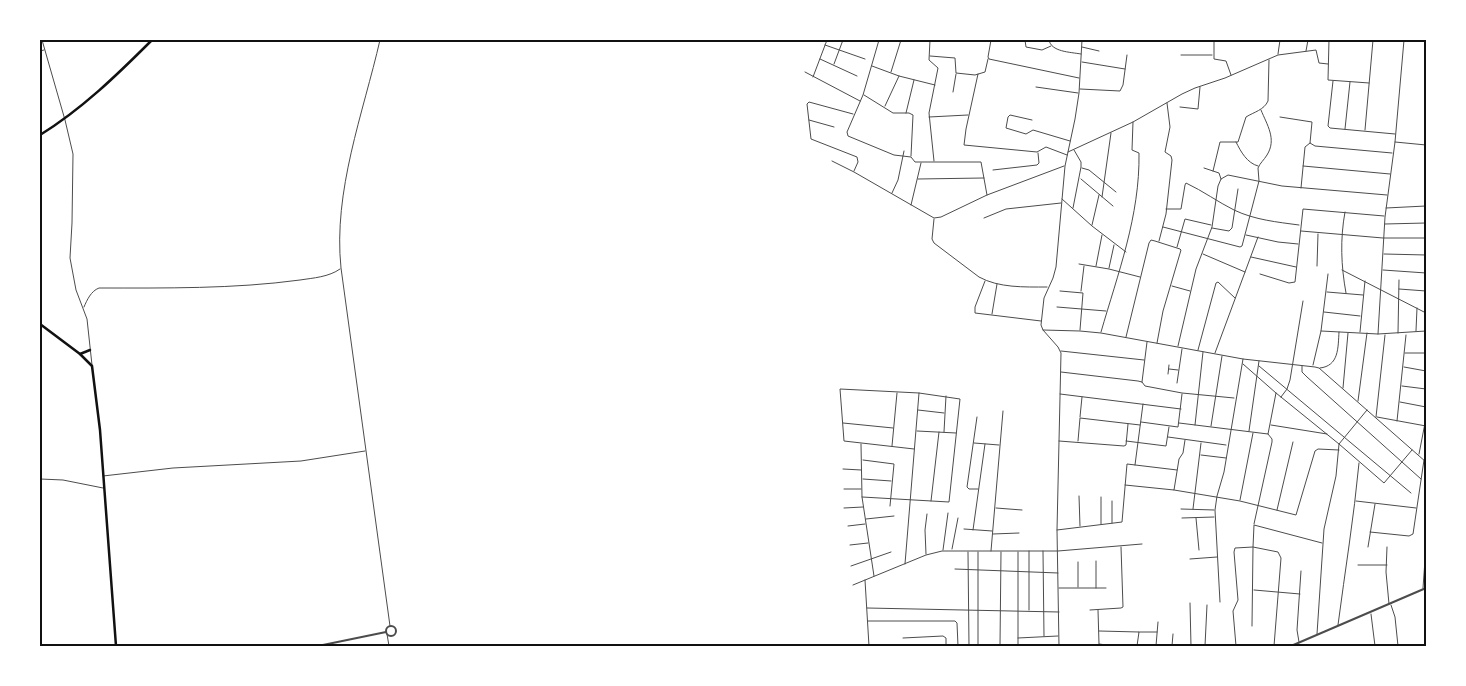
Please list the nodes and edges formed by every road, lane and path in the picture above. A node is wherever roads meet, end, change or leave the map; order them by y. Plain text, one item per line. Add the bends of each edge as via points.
1 (42, 40) edge
2 (152, 40) edge
3 (380, 40) edge
4 (826, 40) edge
5 (843, 40) edge
6 (879, 40) edge
7 (900, 40) edge
8 (930, 40) edge
9 (991, 40) edge
10 (1025, 40) edge
11 (1042, 40) edge
12 (1082, 40) edge
13 (1214, 40) edge
14 (1280, 40) edge
15 (1308, 40) edge
16 (1329, 40) edge
17 (1373, 40) edge
18 (1404, 40) edge
19 (1049, 41) edge
20 (1182, 41) edge
21 (825, 45) junction
22 (1051, 46) junction
23 (1082, 47) junction
24 (45, 50) junction
25 (840, 50) junction
26 (40, 51) edge
27 (1099, 51) dead end
28 (1306, 51) junction
29 (1081, 55) junction
30 (1127, 55) dead end
31 (1181, 55) dead end
32 (1213, 55) junction
33 (1278, 55) junction
34 (929, 56) junction
35 (988, 58) junction
36 (820, 59) junction
37 (1269, 59) junction
38 (865, 60) dead end
39 (1081, 62) junction
40 (1328, 64) junction
41 (834, 65) junction
42 (872, 66) junction
43 (1125, 69) junction
44 (805, 72) dead end
45 (890, 73) junction
46 (956, 73) junction
47 (978, 74) junction
48 (1231, 75) junction
49 (857, 76) dead end
50 (899, 76) junction
51 (813, 77) junction
52 (1080, 78) junction
53 (914, 80) junction
54 (1333, 81) junction
55 (1350, 82) junction
56 (1370, 83) junction
57 (935, 85) junction
58 (1200, 86) junction
59 (1036, 87) dead end
60 (1079, 89) junction
61 (954, 92) dead end
62 (1079, 93) junction
63 (863, 95) junction
64 (860, 101) junction
65 (1167, 103) junction
66 (884, 107) junction
67 (1180, 107) dead end
68 (1261, 110) junction
69 (906, 113) junction
70 (853, 115) junction
71 (968, 115) junction
72 (929, 117) junction
73 (1280, 117) dead end
74 (65, 120) junction
75 (808, 120) junction
76 (1032, 120) dead end
77 (1133, 122) junction
78 (834, 127) dead end
79 (1345, 130) junction
80 (1365, 131) junction
81 (1111, 132) junction
82 (1395, 134) junction
83 (40, 135) edge
84 (1071, 141) junction
85 (1236, 142) junction
86 (1310, 142) junction
87 (1395, 142) junction
88 (1426, 145) edge
89 (1074, 150) junction
90 (904, 151) dead end
91 (1038, 152) junction
92 (1068, 152) junction
93 (1393, 154) junction
94 (1067, 155) junction
95 (903, 157) junction
96 (911, 157) junction
97 (832, 161) dead end
98 (921, 162) junction
99 (934, 162) junction
100 (1065, 166) junction
101 (1259, 166) junction
102 (1303, 166) junction
103 (1081, 167) junction
104 (1204, 168) dead end
105 (993, 170) dead end
106 (1213, 171) junction
107 (854, 172) junction
108 (1390, 174) junction
109 (984, 178) junction
110 (1080, 178) junction
111 (1221, 179) junction
112 (918, 180) junction
113 (1259, 181) junction
114 (1105, 183) junction
115 (1302, 188) junction
116 (1238, 189) dead end
117 (1116, 192) dead end
118 (892, 194) junction
119 (1099, 194) junction
120 (987, 195) junction
121 (1387, 195) junction
122 (1102, 197) junction
123 (1062, 199) junction
124 (1216, 200) junction
125 (1062, 203) junction
126 (911, 206) junction
127 (1113, 206) dead end
128 (1426, 206) edge
129 (1386, 208) junction
130 (1073, 209) junction
131 (1166, 209) junction
132 (1235, 210) junction
133 (1345, 212) junction
134 (1250, 216) junction
135 (1385, 216) junction
136 (934, 218) junction
137 (984, 218) dead end
138 (1426, 223) edge
139 (1384, 224) junction
140 (1300, 225) junction
141 (1092, 226) junction
142 (1212, 226) junction
143 (1163, 227) junction
144 (1300, 231) junction
145 (1180, 232) junction
146 (1318, 232) junction
147 (1102, 234) junction
148 (1341, 234) junction
149 (1245, 235) junction
150 (1258, 237) junction
151 (1383, 238) junction
152 (1426, 238) edge
153 (1209, 239) junction
154 (1159, 242) junction
155 (1115, 244) junction
156 (1299, 244) junction
157 (1176, 248) junction
158 (1126, 252) junction
159 (1202, 254) junction
160 (1383, 254) junction
161 (1426, 255) edge
162 (1250, 257) junction
163 (1079, 264) dead end
164 (1084, 265) junction
165 (1096, 266) junction
166 (1317, 266) dead end
167 (1296, 267) junction
168 (341, 268) junction
169 (1109, 269) junction
170 (1342, 270) junction
171 (1382, 270) junction
172 (1120, 271) junction
173 (1244, 272) junction
174 (1426, 272) edge
175 (1260, 274) dead end
176 (1328, 274) dead end
177 (1141, 277) junction
178 (1365, 280) junction
179 (1399, 280) dead end
180 (985, 281) junction
181 (997, 284) junction
182 (1172, 285) junction
183 (1048, 287) junction
184 (1381, 289) junction
185 (1399, 289) junction
186 (1060, 291) dead end
187 (1191, 291) junction
188 (1426, 291) edge
189 (1080, 292) junction
190 (1327, 292) junction
191 (1346, 293) junction
192 (1364, 295) junction
193 (1235, 298) junction
194 (1398, 298) junction
195 (1303, 301) dead end
196 (1057, 307) dead end
197 (84, 308) junction
198 (1082, 308) junction
199 (1417, 308) junction
200 (1107, 311) junction
201 (1323, 312) junction
202 (1426, 313) edge
203 (992, 315) junction
204 (1361, 316) junction
205 (1042, 321) junction
206 (40, 324) edge
207 (1042, 330) junction
208 (1080, 331) junction
209 (1321, 331) junction
210 (1426, 331) edge
211 (1339, 332) junction
212 (1416, 332) junction
213 (1101, 333) junction
214 (1348, 333) junction
215 (1360, 333) junction
216 (1406, 333) junction
217 (1368, 334) junction
218 (1378, 334) junction
219 (1385, 334) junction
220 (1398, 334) junction
221 (1126, 337) junction
222 (1147, 342) junction
223 (1157, 343) junction
224 (1177, 347) junction
225 (1182, 348) junction
226 (90, 350) junction
227 (1060, 350) junction
228 (1198, 351) junction
229 (1203, 352) junction
230 (1215, 353) junction
231 (1426, 353) edge
232 (80, 354) junction
233 (1404, 354) junction
234 (1222, 355) junction
235 (1243, 359) junction
236 (1144, 360) junction
237 (1259, 361) junction
238 (1242, 364) junction
239 (1169, 365) dead end
240 (1293, 365) junction
241 (92, 366) junction
242 (1259, 366) junction
243 (1302, 366) junction
244 (1313, 366) junction
245 (1403, 366) junction
246 (1319, 368) junction
247 (1169, 369) junction
248 (1178, 370) junction
249 (1426, 371) edge
250 (1060, 372) junction
251 (1168, 374) dead end
252 (1258, 376) junction
253 (1177, 382) dead end
254 (1142, 383) junction
255 (1401, 386) junction
256 (1343, 388) junction
257 (1287, 389) junction
258 (1426, 389) edge
259 (897, 392) junction
260 (919, 393) junction
261 (1182, 393) junction
262 (1276, 393) junction
263 (1059, 394) junction
264 (1198, 395) junction
265 (946, 396) junction
266 (1216, 396) junction
267 (1082, 397) junction
268 (1281, 397) junction
269 (1235, 399) junction
270 (1358, 402) junction
271 (1400, 402) junction
272 (1143, 404) junction
273 (1426, 407) edge
274 (1181, 409) junction
275 (918, 410) junction
276 (1366, 410) junction
277 (1003, 412) dead end
278 (945, 413) junction
279 (976, 417) dead end
280 (1376, 417) junction
281 (1080, 418) junction
282 (1426, 418) edge
283 (1398, 421) junction
284 (842, 422) junction
285 (1141, 422) junction
286 (1180, 423) junction
287 (1356, 423) junction
288 (1128, 424) junction
289 (1140, 425) junction
290 (1195, 425) junction
291 (1270, 425) junction
292 (1170, 426) junction
293 (1425, 426) edge
294 (1211, 427) junction
295 (894, 428) junction
296 (1231, 429) junction
297 (916, 431) junction
298 (1248, 431) junction
299 (939, 432) junction
300 (1253, 432) junction
301 (944, 433) junction
302 (956, 433) junction
303 (1268, 434) junction
304 (1327, 434) junction
305 (1344, 436) junction
306 (1168, 437) junction
307 (1184, 440) junction
308 (1059, 441) junction
309 (1126, 441) junction
310 (1078, 442) junction
311 (1293, 442) dead end
312 (973, 443) junction
313 (1138, 443) junction
314 (1202, 443) junction
315 (861, 444) junction
316 (984, 444) junction
317 (1339, 444) junction
318 (1000, 445) junction
319 (1228, 445) junction
320 (892, 447) junction
321 (366, 450) junction
322 (914, 450) junction
323 (1338, 450) junction
324 (1413, 450) junction
325 (1200, 455) junction
326 (1419, 455) junction
327 (1226, 458) junction
328 (1424, 459) junction
329 (862, 460) junction
330 (1359, 462) junction
331 (1402, 462) junction
332 (1426, 462) edge
333 (1135, 465) junction
334 (844, 469) dead end
335 (862, 470) junction
336 (1177, 470) junction
337 (103, 476) junction
338 (1391, 476) junction
339 (40, 479) edge
340 (862, 479) junction
341 (1421, 479) junction
342 (892, 481) junction
343 (1125, 485) junction
344 (104, 488) junction
345 (844, 488) dead end
346 (862, 489) junction
347 (978, 489) junction
348 (1174, 490) junction
349 (1195, 493) junction
350 (1411, 493) dead end
351 (1079, 496) dead end
352 (1217, 496) junction
353 (862, 497) junction
354 (1101, 497) dead end
355 (890, 499) junction
356 (910, 499) junction
357 (931, 501) junction
358 (1112, 501) dead end
359 (1240, 501) junction
360 (1356, 501) junction
361 (1375, 503) junction
362 (1258, 505) junction
363 (890, 506) dead end
364 (864, 507) junction
365 (844, 508) dead end
366 (995, 508) junction
367 (1417, 508) junction
368 (1181, 509) dead end
369 (1193, 509) junction
370 (1022, 510) dead end
371 (1215, 510) junction
372 (1277, 511) junction
373 (927, 514) dead end
374 (948, 514) dead end
375 (894, 516) dead end
376 (1215, 517) junction
377 (958, 518) dead end
378 (1182, 518) dead end
379 (1196, 518) junction
380 (865, 519) junction
381 (866, 524) junction
382 (1112, 524) junction
383 (1101, 525) junction
384 (1254, 525) junction
385 (848, 526) dead end
386 (1080, 527) junction
387 (964, 529) dead end
388 (973, 530) junction
389 (1057, 530) junction
390 (992, 531) junction
391 (1018, 532) dead end
392 (1370, 532) junction
393 (993, 534) junction
394 (869, 543) junction
395 (1323, 543) junction
396 (1142, 544) dead end
397 (850, 545) dead end
398 (1121, 546) junction
399 (1368, 546) dead end
400 (1426, 546) edge
401 (1253, 547) junction
402 (1388, 547) dead end
403 (952, 550) junction
404 (1199, 550) dead end
405 (942, 551) junction
406 (968, 551) junction
407 (1018, 551) junction
408 (1029, 551) junction
409 (1043, 551) junction
410 (1058, 551) junction
411 (891, 552) dead end
412 (978, 552) junction
413 (991, 552) junction
414 (1001, 552) junction
415 (926, 555) junction
416 (1217, 557) junction
417 (871, 559) junction
418 (1190, 559) dead end
419 (1096, 561) dead end
420 (1078, 562) dead end
421 (905, 564) junction
422 (1358, 565) dead end
423 (1387, 565) junction
424 (851, 566) dead end
425 (955, 569) dead end
426 (968, 570) junction
427 (979, 570) junction
428 (1001, 571) junction
429 (1301, 571) dead end
430 (1019, 572) junction
431 (1030, 573) junction
432 (1044, 573) junction
433 (1058, 573) junction
434 (874, 577) junction
435 (865, 580) junction
436 (853, 585) dead end
437 (1058, 588) junction
438 (1078, 588) junction
439 (1096, 588) junction
440 (1106, 588) dead end
441 (1425, 588) edge
442 (1253, 590) junction
443 (1278, 592) junction
444 (1300, 594) junction
445 (1220, 602) dead end
446 (1190, 603) dead end
447 (1390, 604) junction
448 (1207, 605) dead end
449 (867, 608) junction
450 (967, 609) junction
451 (979, 610) junction
452 (1028, 610) junction
453 (1090, 610) dead end
454 (1098, 610) junction
455 (999, 611) junction
456 (1018, 611) junction
457 (1044, 612) junction
458 (1059, 612) junction
459 (1370, 613) junction
460 (868, 621) junction
461 (1158, 622) dead end
462 (390, 626) junction
463 (1252, 626) dead end
464 (1338, 626) junction
465 (1099, 630) junction
466 (1138, 632) junction
467 (1157, 632) junction
468 (387, 633) junction
469 (1173, 634) dead end
470 (1316, 635) junction
471 (1044, 636) junction
472 (1059, 636) junction
473 (903, 638) dead end
474 (1018, 638) junction
475 (1300, 643) junction
476 (116, 646) edge
477 (318, 646) edge
478 (389, 646) edge
479 (870, 646) edge
480 (946, 646) edge
481 (958, 646) edge
482 (968, 646) edge
483 (978, 646) edge
484 (1000, 646) edge
485 (1018, 646) edge
486 (1060, 646) edge
487 (1114, 646) edge
488 (1137, 646) edge
489 (1156, 646) edge
490 (1172, 646) edge
491 (1191, 646) edge
492 (1205, 646) edge
493 (1236, 646) edge
494 (1274, 646) edge
495 (1291, 646) edge
496 (1375, 646) edge
497 (1398, 646) edge

1 - 24 street
2 - 74 main road
3 - 168 street via 348,164 339,245
4 - 21 street
5 - 25 street
6 - 42 street
7 - 45 street
8 - 34 street
9 - 35 street
10 - 22 street via 1026,47 1042,50
11 - 19 street
12 - 23 street
13 - 20 street
13 - 32 street
14 - 33 street
15 - 28 street
16 - 40 street
17 - 56 street
18 - 82 street
19 - 22 street
21 - 25 street
21 - 36 street
22 - 29 street
23 - 27 street
23 - 29 street
24 - 26 street
24 - 74 street
25 - 38 street
25 - 41 street
28 - 33 street
28 - 40 street via 1318,51 1319,63
29 - 39 street
30 - 43 street
31 - 32 street
32 - 48 street via 1215,60 1226,60
33 - 37 street
34 - 46 street via 955,58
34 - 57 street via 938,68
35 - 47 street via 986,70
35 - 52 street
36 - 41 street
36 - 51 street
37 - 48 street
37 - 68 street via 1268,101
39 - 43 street
39 - 52 street
40 - 54 street via 1328,80
41 - 49 street
42 - 45 street
42 - 63 street
43 - 60 street via 1120,91
44 - 51 street
45 - 50 street
46 - 47 street
46 - 61 street
47 - 71 street
48 - 58 street
50 - 53 street
50 - 66 street
51 - 64 street
52 - 60 street
53 - 57 street
53 - 69 street
54 - 55 street
54 - 79 street via 1328,126
55 - 56 street
55 - 79 street
56 - 80 street
57 - 72 street
58 - 65 street
58 - 67 street via 1198,109
59 - 62 street
60 - 62 street
62 - 84 street
63 - 64 street
63 - 66 street
64 - 70 street
65 - 77 street
65 - 131 street via 1170,127 1164,152 1172,156 1172,160
66 - 69 street via 893,113
68 - 85 street via 1246,117
68 - 101 street via 1272,141
69 - 96 street via 914,117
70 - 75 street via 809,102 806,106
70 - 95 street via 848,136
71 - 72 street
71 - 91 street via 964,145
72 - 99 street
73 - 86 street via 1312,122
74 - 83 main road
74 - 197 street via 73,154 70,258 76,290
75 - 78 street
75 - 107 street via 812,140 858,158
76 - 84 street via 1010,114 1006,128 1026,134 1033,130
77 - 81 street
77 - 158 street via 1132,150 1140,153 1139,176
79 - 80 street
80 - 82 street
81 - 89 street
81 - 114 street
82 - 87 street
84 - 92 street
85 - 101 street via 1245,157
85 - 106 street via 1220,142
86 - 93 street via 1315,146
86 - 102 street
87 - 88 street
87 - 93 street
89 - 92 street
89 - 103 street
90 - 95 street
91 - 94 street via 1046,147
91 - 105 street via 1037,165
92 - 94 street
93 - 108 street
94 - 100 street
95 - 96 street
95 - 118 street
96 - 98 street via 914,162
97 - 107 street
98 - 99 street
98 - 112 street
99 - 109 street via 980,162
100 - 120 street
100 - 123 street
101 - 113 street
102 - 108 street
102 - 115 street
103 - 110 street
103 - 114 street
104 - 106 street
106 - 111 street via 1220,174
107 - 118 street
108 - 121 street
109 - 112 street
109 - 120 street
110 - 119 street
110 - 130 street
111 - 113 street via 1228,175
111 - 124 street
112 - 126 street
113 - 115 street
113 - 134 street
114 - 117 street
114 - 122 street
115 - 121 street
116 - 132 street
118 - 126 street
119 - 122 street
119 - 141 street
120 - 136 street
121 - 129 street
122 - 127 street
123 - 125 street
123 - 130 street
124 - 131 street via 1186,183 1181,209
124 - 132 street
124 - 142 street
125 - 137 street via 1012,208
125 - 183 street via 1056,267
126 - 136 street
128 - 129 street
129 - 135 street
130 - 141 street
131 - 143 street
132 - 134 street
132 - 142 street via 1231,230
133 - 135 street
133 - 140 street via 1303,209
133 - 148 street
134 - 140 street
134 - 149 street
135 - 139 street
136 - 180 street via 934,243
138 - 139 street
139 - 151 street
140 - 144 street
141 - 147 street
142 - 145 street via 1186,219
142 - 153 street
143 - 145 street
143 - 154 street
144 - 146 street
144 - 156 street
145 - 153 street
145 - 157 street
146 - 148 street
146 - 166 street
147 - 155 street
147 - 165 street
148 - 151 street
148 - 170 street
149 - 150 street
149 - 153 street via 1241,247
150 - 156 street
150 - 162 street
151 - 152 street
151 - 160 street
153 - 159 street
154 - 157 street
154 - 177 street via 1151,240 1149,243
155 - 158 street
155 - 169 street
156 - 167 street
157 - 182 street via 1181,252
158 - 172 street
159 - 173 street
159 - 187 street
160 - 161 street
160 - 171 street
162 - 167 street
162 - 173 street
163 - 164 street
164 - 165 street
164 - 189 street
165 - 169 street
167 - 175 street via 1293,283
168 - 197 street via 331,274 281,282 99,288 89,297
168 - 321 street
169 - 172 street
170 - 178 street
170 - 191 street
171 - 174 street
171 - 184 street
172 - 177 street
172 - 200 street
173 - 193 street
176 - 190 street
177 - 221 street
178 - 184 street
178 - 192 street
179 - 185 street
180 - 181 street
180 - 203 street via 975,312
181 - 183 street
181 - 203 street
182 - 187 street
182 - 223 street
183 - 205 street
184 - 194 street
184 - 218 street
185 - 188 street
185 - 194 street
186 - 189 street
187 - 224 street
189 - 198 street via 1083,294
190 - 191 street
190 - 201 street
191 - 192 street
192 - 204 street
193 - 228 street via 1216,283
193 - 230 street
194 - 199 street
194 - 220 street
195 - 240 street
196 - 198 street
197 - 226 street
198 - 200 street
198 - 208 street
199 - 202 street
199 - 212 street
200 - 213 street
201 - 204 street
201 - 209 street
203 - 205 street
204 - 215 street
205 - 207 street
206 - 232 main road
207 - 208 street
207 - 227 street
208 - 213 street
209 - 211 street
209 - 244 street
210 - 212 street
211 - 214 street
211 - 246 street via 1335,359 1330,366
212 - 216 street
213 - 221 street
214 - 215 street
214 - 256 street
215 - 217 street
216 - 220 street
216 - 233 street
217 - 218 street
217 - 270 street
218 - 219 street
219 - 220 street
219 - 280 street
221 - 222 street
222 - 223 street
222 - 236 street
223 - 224 street
224 - 225 street
225 - 228 street
225 - 248 street
226 - 232 main road
226 - 241 street
227 - 236 street
227 - 250 street
228 - 229 street
229 - 230 street
229 - 264 street
230 - 234 street
231 - 233 street
232 - 241 main road
233 - 245 street
234 - 235 street
234 - 266 street
235 - 237 street
235 - 238 street
236 - 254 street
237 - 240 street
237 - 242 street
238 - 252 street
238 - 269 street
239 - 247 street
240 - 243 street
240 - 257 street
241 - 337 main road
242 - 252 street
242 - 257 street
243 - 244 street
243 - 287 street via 1302,372
244 - 246 street
245 - 249 street
245 - 255 street
246 - 256 street
247 - 248 street
247 - 251 street
248 - 253 street
250 - 254 street
250 - 263 street
252 - 262 street
252 - 298 street
254 - 261 street
255 - 258 street
255 - 271 street
256 - 270 street
257 - 268 street
257 - 305 street
259 - 260 street
259 - 284 street via 841,388
259 - 295 street
260 - 265 street
260 - 275 street
261 - 264 street
261 - 274 street
262 - 268 street
262 - 291 street
263 - 267 street
263 - 308 street
264 - 266 street
264 - 290 street
265 - 278 street
265 - 302 street via 960,398
266 - 269 street
266 - 294 street
267 - 272 street
267 - 281 street
268 - 304 street
269 - 296 street
270 - 276 street
271 - 273 street
271 - 283 street
272 - 274 street
272 - 285 street
274 - 286 street
275 - 278 street
275 - 297 street
276 - 280 street
276 - 287 street
277 - 318 street
278 - 301 street
279 - 312 street
280 - 283 street
280 - 324 street
281 - 288 street
281 - 310 street
282 - 293 street
283 - 293 street
284 - 295 street
284 - 315 street via 844,441
285 - 289 street
285 - 292 street
286 - 290 street
286 - 292 street via 1178,427
287 - 305 street
287 - 331 street
288 - 289 street
288 - 309 street
289 - 313 street
290 - 294 street
291 - 303 street
291 - 304 street
292 - 306 street
293 - 326 street
294 - 296 street
295 - 320 street
296 - 298 street
296 - 319 street
297 - 299 street
297 - 322 street
298 - 300 street
299 - 301 street
299 - 357 street
300 - 303 street
300 - 359 street
301 - 302 street
302 - 357 street via 950,502
303 - 362 street via 1272,442
304 - 317 street
305 - 317 street
305 - 338 street
306 - 307 street
306 - 313 street via 1166,446
307 - 314 street
307 - 336 street
308 - 310 street
308 - 389 street
309 - 310 street via 1124,446
309 - 313 street
311 - 372 street
312 - 316 street
312 - 347 street via 967,487
313 - 333 street
314 - 319 street
314 - 325 street
315 - 320 street
315 - 329 street
316 - 318 street
316 - 347 street
317 - 323 street
317 - 330 street
318 - 366 street
319 - 327 street
320 - 322 street
321 - 337 street via 301,461 173,468
321 - 462 street
322 - 356 street
323 - 372 street via 1315,451 1297,515
323 - 395 street
324 - 326 street
324 - 331 street
325 - 327 street
325 - 349 street
326 - 328 street
327 - 352 street
328 - 332 street
328 - 341 street
329 - 335 street
329 - 342 street via 893,463
330 - 338 street via 1384,483
330 - 360 street
331 - 338 street
331 - 341 street
333 - 336 street
333 - 343 street via 1126,466
334 - 335 street
335 - 340 street
336 - 348 street
337 - 344 main road
338 - 350 street
339 - 344 street via 66,480
340 - 342 street
340 - 346 street
341 - 367 street
342 - 355 street
343 - 348 street
343 - 382 street via 1123,521
344 - 476 main road
345 - 346 street
346 - 353 street
347 - 388 street
348 - 349 street
349 - 352 street
349 - 369 street
351 - 386 street
352 - 359 street
352 - 371 street
353 - 355 street
353 - 364 street
354 - 383 street
355 - 356 street
355 - 363 street
356 - 357 street
356 - 421 street
358 - 382 street
359 - 362 street
360 - 361 street
360 - 464 street
361 - 367 street
361 - 392 street
362 - 372 street
362 - 384 street
364 - 365 street
364 - 380 street
366 - 370 street
366 - 390 street
367 - 392 street via 1412,535
368 - 369 street
369 - 371 street
371 - 376 street
373 - 415 street
374 - 405 street
375 - 380 street
376 - 379 street
376 - 416 street
377 - 403 street
378 - 379 street
379 - 404 street
380 - 381 street
381 - 385 street
381 - 394 street
382 - 383 street
383 - 386 street
384 - 395 street
384 - 401 street
386 - 389 street
387 - 388 street
388 - 390 street
389 - 410 street
390 - 393 street
391 - 393 street
392 - 399 street
393 - 413 street
394 - 397 street
394 - 417 street
395 - 470 street
396 - 398 street
398 - 410 street
398 - 454 street via 1123,606
400 - 441 street
401 - 442 street
401 - 443 street via 1280,553
401 - 493 street via 1235,548 1234,552 1238,600 1233,610
402 - 423 street
403 - 405 street
403 - 406 street
405 - 415 street
406 - 412 street
406 - 426 street
407 - 408 street
407 - 414 street
407 - 430 street
408 - 409 street
408 - 431 street
409 - 410 street
409 - 432 street
410 - 433 street
411 - 417 street
412 - 413 street
412 - 427 street
413 - 414 street
414 - 428 street
415 - 421 street
416 - 418 street
416 - 445 street
417 - 424 street
417 - 434 street
419 - 439 street
420 - 438 street
421 - 434 street
422 - 423 street
423 - 447 street
425 - 426 street
426 - 427 street
426 - 450 street
427 - 428 street
427 - 451 street
428 - 430 street
428 - 455 street
429 - 444 street
430 - 431 street
430 - 456 street
431 - 432 street
431 - 452 street
432 - 433 street
432 - 457 street
433 - 437 street
434 - 435 street
435 - 436 street
435 - 449 street
437 - 438 street
437 - 458 street
438 - 439 street
439 - 440 street
441 - 447 street
442 - 443 street
442 - 463 street
443 - 444 street
443 - 494 street
444 - 475 street via 1297,630
446 - 491 street
447 - 459 street
447 - 497 street
448 - 492 street
449 - 450 street
449 - 460 street
450 - 451 street
450 - 482 street
451 - 455 street
451 - 483 street
452 - 456 street
452 - 457 street
453 - 454 street
454 - 465 street
455 - 456 street
455 - 484 street
456 - 474 street
457 - 458 street
457 - 471 street
458 - 472 street
459 - 464 street
459 - 496 street
460 - 479 street
460 - 481 street via 955,621
461 - 467 street
462 - 468 street via 386,628
462 - 468 street via 395,632 392,635
464 - 470 street
465 - 466 street
465 - 487 street via 1099,644
466 - 467 street
466 - 488 street
467 - 489 street
468 - 477 street
468 - 478 street
469 - 490 street
470 - 475 street
471 - 472 street
471 - 474 street
472 - 486 street
473 - 480 street via 943,636
474 - 485 street
475 - 495 street

